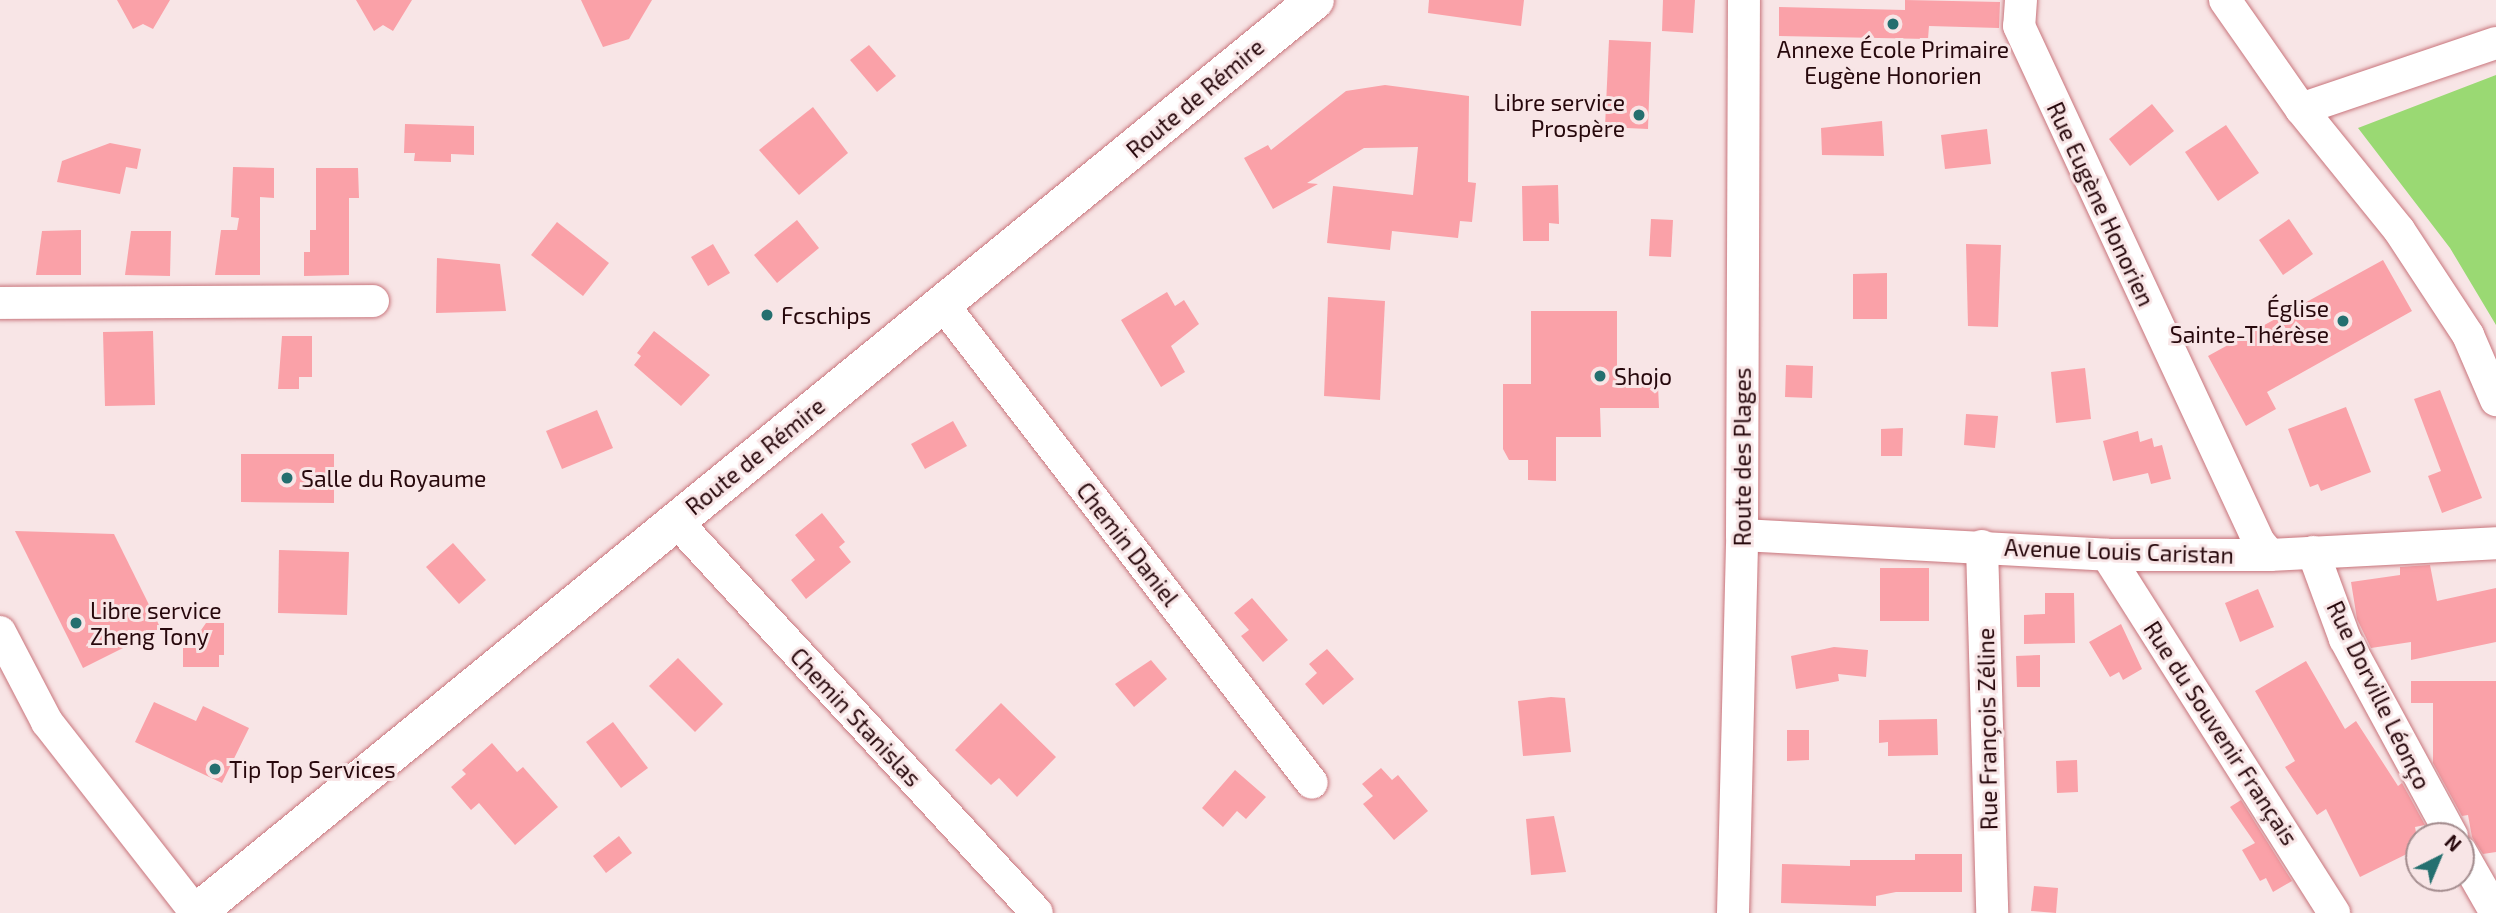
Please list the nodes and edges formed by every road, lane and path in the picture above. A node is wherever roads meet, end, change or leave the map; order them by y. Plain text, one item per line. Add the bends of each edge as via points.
1 (1315, 0) edge
2 (1744, 0) edge
3 (2021, 0) edge
4 (2225, 0) edge
5 (2496, 43) edge
6 (2301, 108) junction
7 (373, 301) dead end
8 (0, 303) edge
9 (944, 306) junction
10 (2496, 400) edge
11 (675, 520) junction
12 (1742, 536) junction
13 (2496, 543) edge
14 (1982, 546) junction
15 (2313, 552) junction
16 (2107, 555) junction
17 (2270, 555) junction
18 (0, 632) edge
19 (1312, 783) dead end
20 (2444, 822) edge
21 (2475, 876) edge
22 (196, 913) edge
23 (1037, 913) edge
24 (1733, 913) edge
25 (1992, 913) edge
26 (2334, 913) edge
27 (2496, 913) edge

1 - 9 main road, Route de Rémire
2 - 12 street, Route des Plages
3 - 17 street, Rue Eugène Honorien via 2019,26 2259,542
4 - 6 street
5 - 6 street
6 - 10 street via 2366,184 2425,268 2468,335
7 - 8 street
9 - 11 main road, Route de Rémire
9 - 19 street, Chemin Daniel
11 - 22 main road, Route de Rémire
11 - 23 street, Chemin Stanislas
12 - 14 street, Avenue Louis Caristan
12 - 24 street, Route des Plages
13 - 15 street, Avenue Louis Caristan
14 - 16 street, Avenue Louis Caristan
14 - 25 street, Rue François Zéline
15 - 17 street, Avenue Louis Caristan
15 - 20 street, Rue Dorville Léonço via 2345,639
16 - 17 street, Avenue Louis Caristan
16 - 26 street, Rue du Souvenir Français
18 - 22 street via 47,722
21 - 27 street

